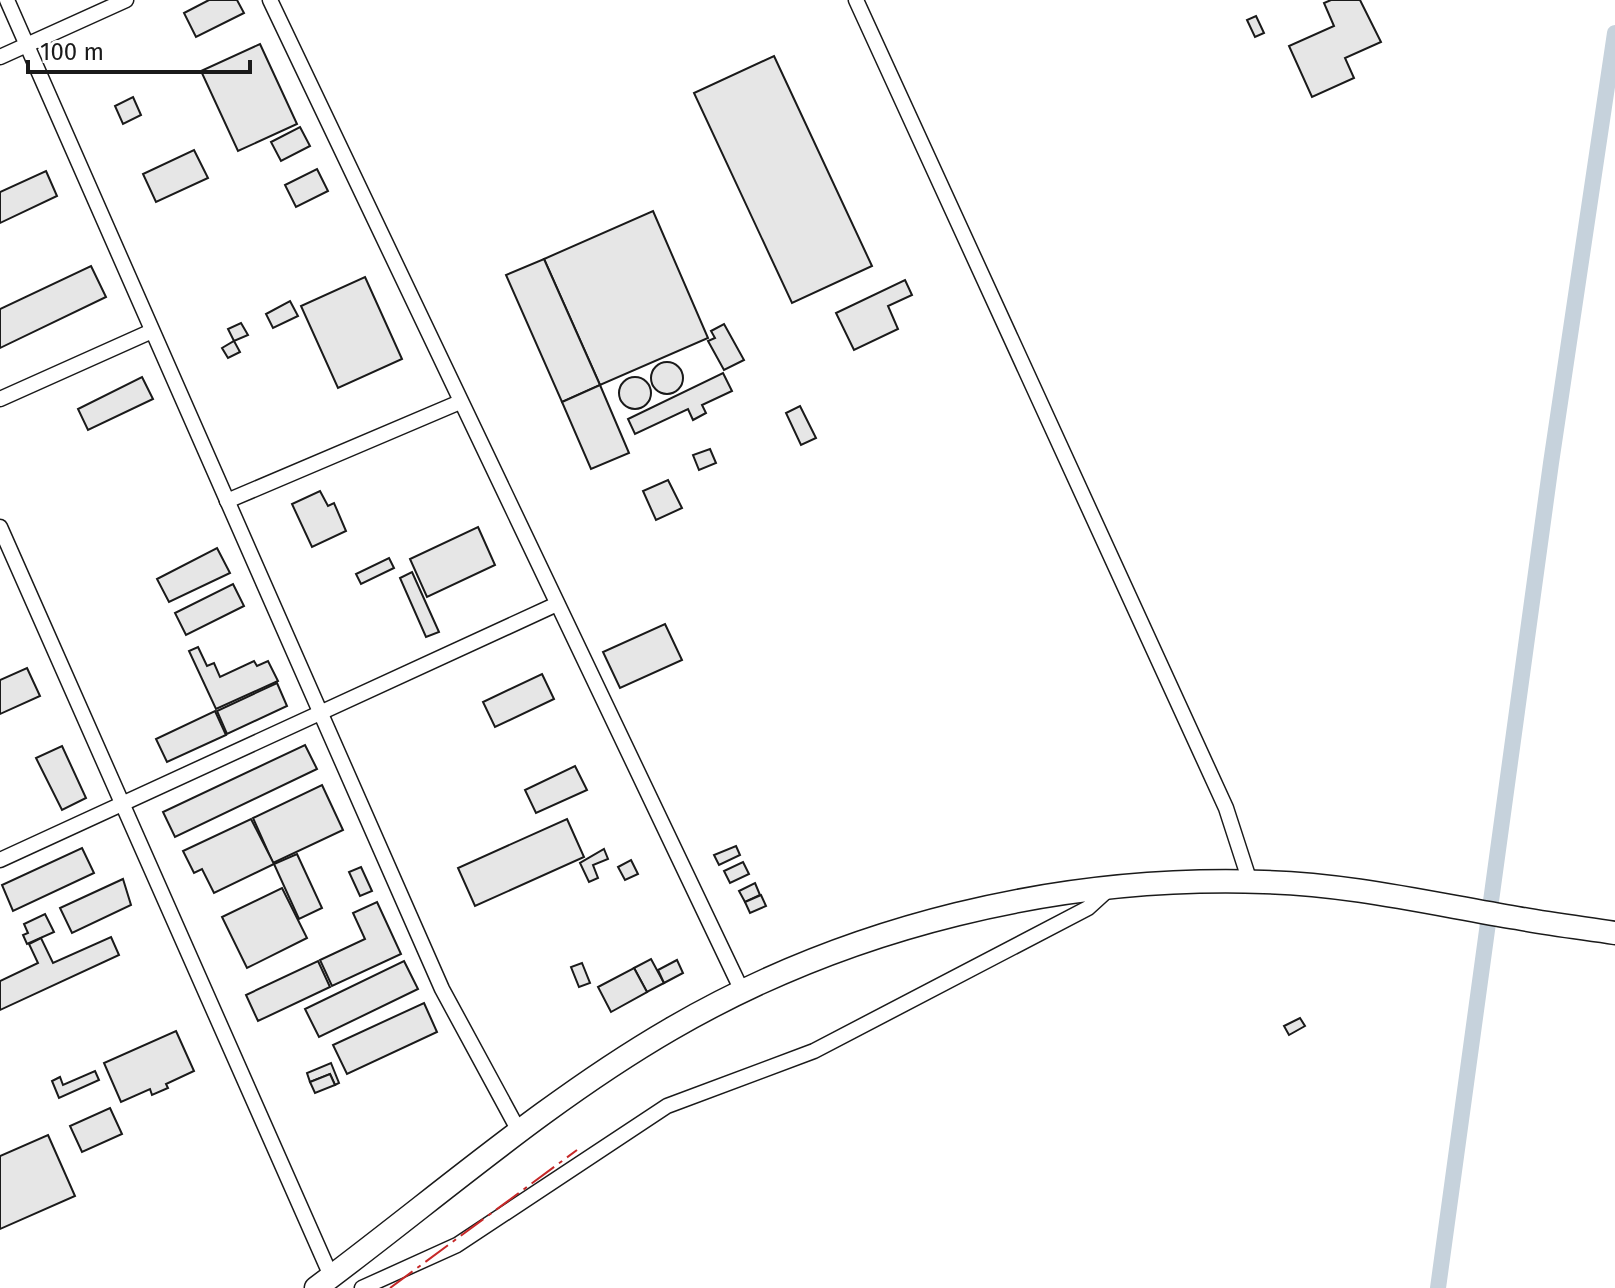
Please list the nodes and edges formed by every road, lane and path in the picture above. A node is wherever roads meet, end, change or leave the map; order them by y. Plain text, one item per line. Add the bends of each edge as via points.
1 (7, 0) edge
2 (126, 0) edge
3 (270, 0) edge
4 (856, 0) edge
5 (27, 45) junction
6 (0, 57) edge
7 (152, 331) junction
8 (0, 399) edge
9 (460, 402) junction
10 (227, 501) junction
11 (0, 527) edge
12 (557, 604) junction
13 (320, 713) junction
14 (122, 804) junction
15 (0, 860) edge
16 (1250, 882) junction
17 (1110, 888) junction
18 (1615, 933) edge
19 (743, 993) junction
20 (520, 1133) junction
21 (324, 1282) edge
22 (362, 1288) edge

1 - 5 street
2 - 5 street
3 - 9 street
4 - 16 street via 1226,808
5 - 6 street
5 - 7 street
7 - 8 street
7 - 10 street
9 - 10 street
9 - 12 street
10 - 13 street
11 - 14 street
12 - 13 street
12 - 19 street
13 - 14 street
13 - 20 street via 442,989
14 - 15 street
14 - 21 street
16 - 17 main road
16 - 18 main road via 1335,887
17 - 19 main road via 1028,899 886,933
17 - 22 street via 1088,908 814,1051 667,1106 457,1245
19 - 20 main road via 670,1030
20 - 21 main road

